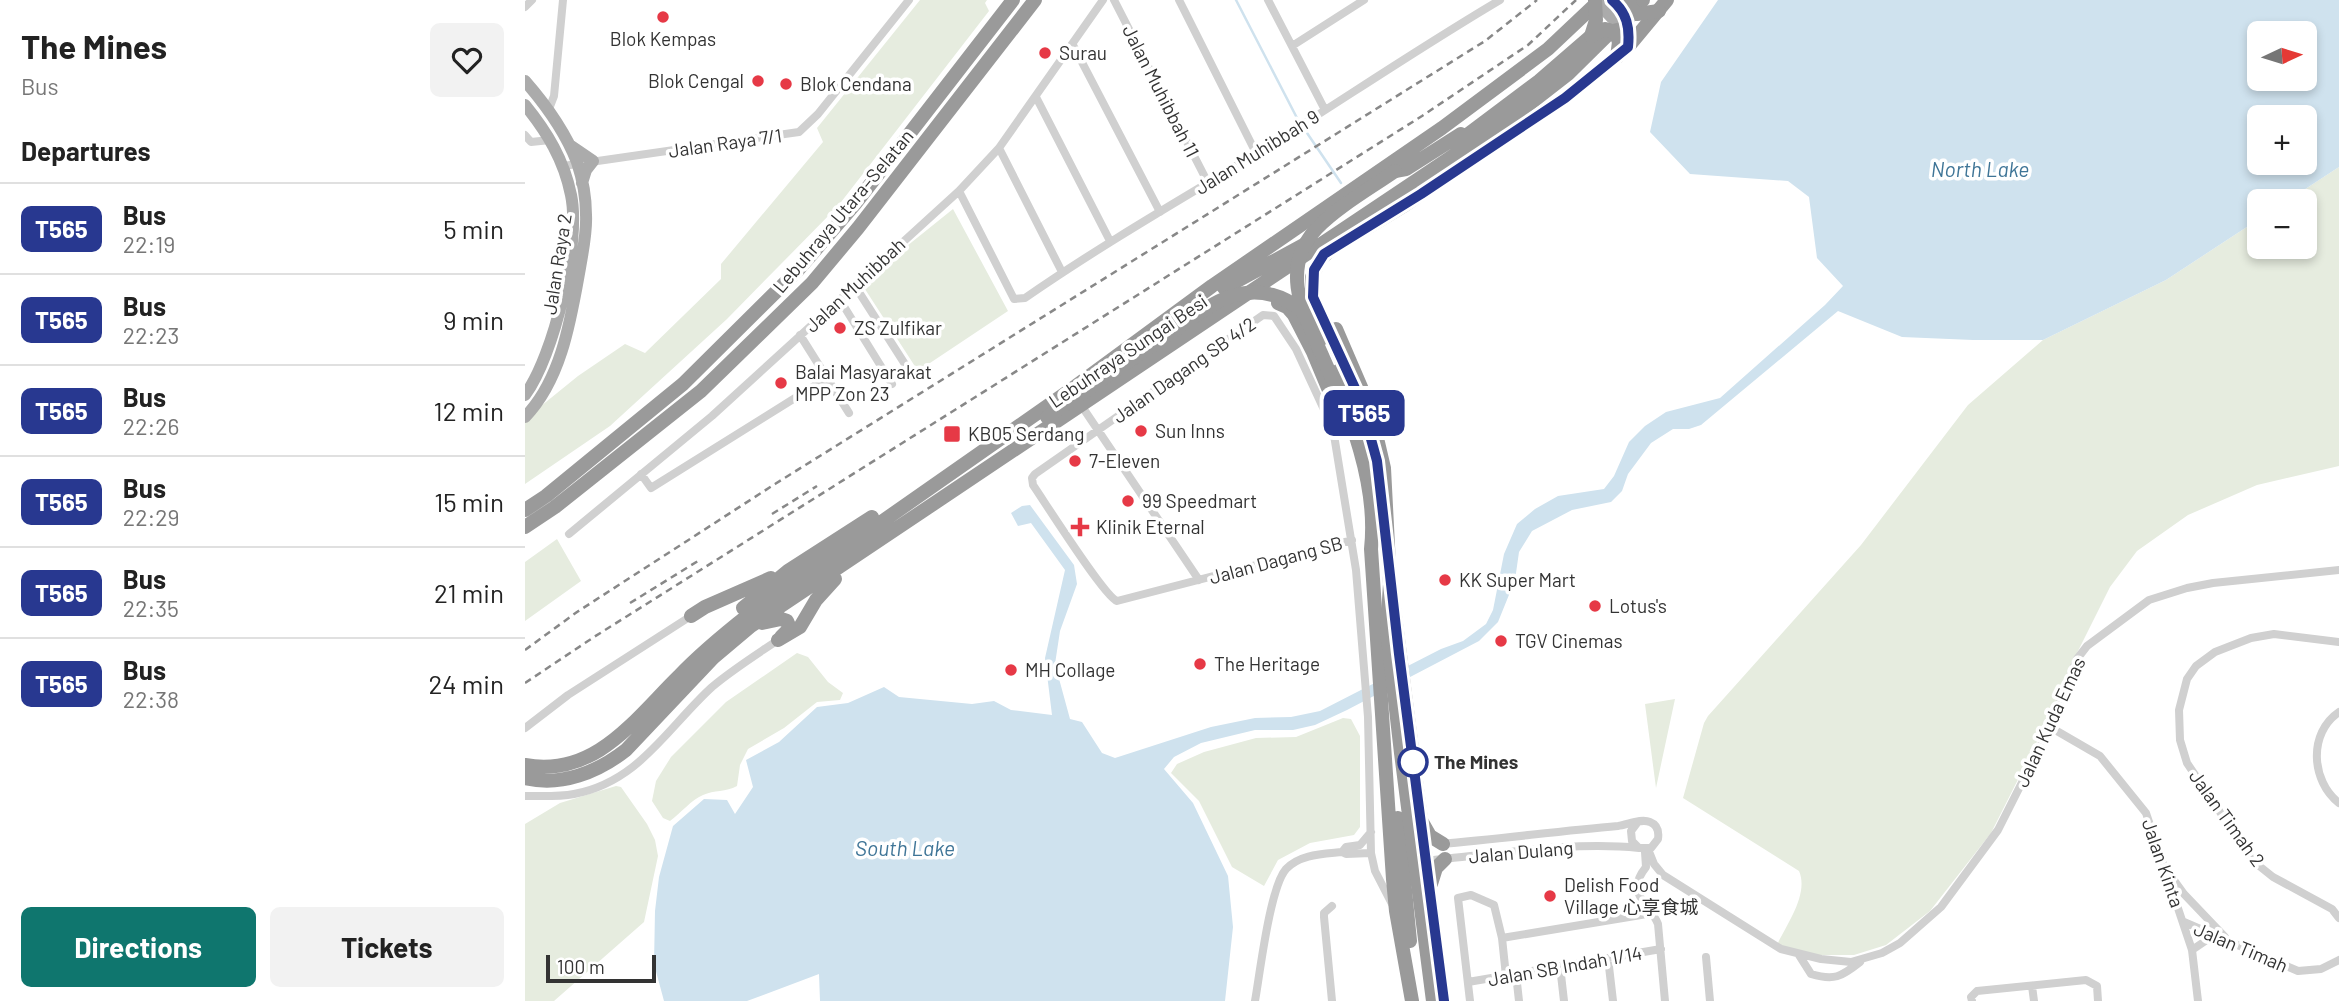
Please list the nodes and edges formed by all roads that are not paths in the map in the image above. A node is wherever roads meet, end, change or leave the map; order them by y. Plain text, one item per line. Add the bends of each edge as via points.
1 (533, 0) edge
2 (563, 0) edge
3 (909, 0) edge
4 (1013, 0) edge
5 (1035, 0) edge
6 (1103, 0) edge
7 (1114, 0) edge
8 (1179, 0) edge
9 (1268, 0) edge
10 (1364, 0) edge
11 (1500, 0) edge
12 (1595, 0) edge
13 (1600, 0) edge
14 (1643, 0) edge
15 (1620, 2) edge
16 (1663, 5) edge
17 (525, 6) edge
18 (1591, 36) junction
19 (1073, 44) junction
20 (1292, 46) junction
21 (1628, 47) junction
22 (1617, 57) junction
23 (1527, 66) junction
24 (525, 80) edge
25 (1036, 97) junction
26 (525, 105) edge
27 (549, 109) junction
28 (1325, 110) junction
29 (1481, 124) junction
30 (525, 135) edge
31 (549, 140) junction
32 (568, 143) junction
33 (999, 148) junction
34 (1256, 153) junction
35 (1471, 160) junction
36 (593, 161) junction
37 (577, 163) junction
38 (563, 166) junction
39 (1395, 172) junction
40 (1418, 181) junction
41 (582, 183) junction
42 (1208, 183) junction
43 (959, 191) junction
44 (1160, 212) junction
45 (1354, 237) junction
46 (1110, 241) junction
47 (1062, 272) junction
48 (855, 286) junction
49 (840, 300) junction
50 (1217, 314) junction
51 (1154, 330) junction
52 (800, 335) junction
53 (909, 372) dead end
54 (827, 378) junction
55 (892, 384) dead end
56 (525, 395) edge
57 (1081, 405) junction
58 (849, 413) dead end
59 (525, 417) edge
60 (1098, 430) junction
61 (969, 461) junction
62 (642, 474) junction
63 (1032, 478) joint
64 (938, 482) junction
65 (525, 510) edge
66 (525, 527) edge
67 (569, 534) dead end
68 (1352, 540) junction
69 (1371, 549) junction
70 (858, 557) junction
71 (2339, 570) edge
72 (788, 571) junction
73 (1199, 580) junction
74 (691, 616) junction
75 (732, 617) junction
76 (751, 626) junction
77 (1387, 631) junction
78 (778, 640) junction
79 (2339, 642) edge
80 (709, 646) junction
81 (1384, 712) junction
82 (2339, 712) edge
83 (2049, 727) junction
84 (525, 728) edge
85 (527, 772) edge
86 (525, 796) edge
87 (2339, 803) edge
88 (1419, 811) junction
89 (1397, 814) junction
90 (1637, 823) junction
91 (1371, 832) junction
92 (1504, 838) junction
93 (1443, 844) junction
94 (1423, 845) junction
95 (1401, 847) junction
96 (1644, 849) junction
97 (1342, 852) junction
98 (1371, 853) junction
99 (1505, 854) junction
100 (1445, 859) junction
101 (1425, 861) junction
102 (1402, 863) junction
103 (2167, 870) junction
104 (1404, 886) junction
105 (1429, 890) junction
106 (1332, 906) dead end
107 (1396, 911) junction
108 (1653, 914) junction
109 (2339, 918) edge
110 (2184, 922) junction
111 (2214, 934) junction
112 (1502, 938) junction
113 (2229, 941) junction
114 (1661, 949) junction
115 (2192, 950) junction
116 (1799, 955) junction
117 (1706, 957) dead end
118 (1608, 958) junction
119 (1862, 960) junction
120 (2339, 960) edge
121 (1560, 967) junction
122 (1516, 974) junction
123 (1506, 976) junction
124 (1468, 982) junction
125 (2032, 986) junction
126 (1972, 999) edge
127 (1255, 1001) edge
128 (1332, 1001) edge
129 (1412, 1001) edge
130 (1419, 1001) edge
131 (1433, 1001) edge
132 (1444, 1001) edge
133 (1470, 1001) edge
134 (1519, 1001) edge
135 (1564, 1001) edge
136 (1613, 1001) edge
137 (1665, 1001) edge
138 (1710, 1001) edge
139 (2033, 1001) edge
140 (2098, 1001) edge
141 (2198, 1001) edge

1 - 17 street
2 - 27 street
3 - 36 street, Jalan Raya 7/1 via 799,132
4 - 65 highway, Lebuhraya Utara–Selatan via 798,270 683,384
5 - 66 highway, Lebuhraya Utara–Selatan via 812,283 711,383
6 - 19 street, Jalan Muhibbah
7 - 42 street, Jalan Muhibbah 11
8 - 34 street
9 - 20 street
10 - 20 street
11 - 28 street, Jalan Muhibbah 9
12 - 15 main road, bridge via 1612,18 1620,16
12 - 18 highway, bridge
13 - 23 highway, Lebuhraya Sungai Besi
14 - 40 highway, Lebuhraya Sungai Besi via 1553,87
15 - 16 highway, bridge via 1637,14
15 - 21 highway, bridge via 1628,23
16 - 21 highway
18 - 22 highway, bridge via 1605,29 1615,32
18 - 29 highway
19 - 25 street, Jalan Muhibbah
19 - 44 street
20 - 28 street
21 - 22 highway, bridge
22 - 35 highway via 1547,111
23 - 39 highway via 1507,91
23 - 51 highway, Lebuhraya Sungai Besi
24 - 27 main road, Jalan Raya 2
25 - 33 street, Jalan Muhibbah
25 - 46 street
26 - 31 main road, Jalan Raya 2
27 - 32 main road, Jalan Raya 2
28 - 34 street, Jalan Muhibbah 9
29 - 39 highway
29 - 51 highway via 1330,229 1223,289 1174,323
30 - 31 street via 531,142
31 - 38 main road, Jalan Raya 2
32 - 36 main road
32 - 37 main road, Jalan Raya 2
33 - 43 street, Jalan Muhibbah
33 - 47 street
34 - 42 street, Jalan Muhibbah 9
35 - 40 highway
35 - 45 highway
36 - 37 street, Jalan Raya 7/1
36 - 41 main road
37 - 38 street, Jalan Raya 7/1
37 - 41 main road, Jalan Raya 2
38 - 56 main road, Jalan Raya 2 via 573,214 564,290 541,366
39 - 69 highway, bridge via 1323,222 1311,236 1299,265 1297,286 1300,305 1349,416 1367,481
40 - 50 highway, Lebuhraya Sungai Besi
41 - 59 main road, Jalan Raya 2 via 586,233 573,308 555,369
42 - 44 street, Jalan Muhibbah 9
43 - 47 street, Jalan Muhibbah 9 via 1014,299 1025,299
43 - 48 street, Jalan Muhibbah
44 - 46 street, Jalan Muhibbah 9
45 - 77 highway, bridge via 1327,261 1319,284 1370,408 1382,452 1388,519
45 - 88 highway via 1320,259 1312,290 1360,399 1374,444
46 - 47 street, Jalan Muhibbah 9
48 - 49 street, Jalan Muhibbah
48 - 53 street
49 - 52 street, Jalan Muhibbah
49 - 55 street
50 - 57 highway, Lebuhraya Sungai Besi
50 - 69 highway via 1262,299 1282,305 1294,315 1345,429
51 - 61 highway, Lebuhraya Sungai Besi
52 - 54 street
52 - 62 street, Jalan Muhibbah
54 - 58 street
54 - 62 street via 651,488
57 - 60 street
57 - 70 highway, Lebuhraya Sungai Besi
60 - 63 street, Jalan Dagang SB 4/2
60 - 68 street, Jalan Dagang SB 4/2 via 1263,315 1274,316 1296,349 1333,429
60 - 73 street
61 - 64 highway, Lebuhraya Sungai Besi
61 - 72 highway via 952,466
62 - 67 street, Jalan Muhibbah
63 - 73 street, Jalan Dagang SB via 1112,599
64 - 77 highway, bridge via 954,480 1223,299 1258,292 1275,296 1310,318 1353,407 1375,491
64 - 80 highway, Lebuhraya Sungai Besi
68 - 73 street, Jalan Dagang SB
68 - 91 street via 1368,717
69 - 81 highway
70 - 76 highway, Lebuhraya Sungai Besi
70 - 78 highway via 823,591 800,627
71 - 83 street, Jalan Kuda Emas via 2213,583 2149,600 2087,646 2077,659
72 - 74 highway
72 - 75 highway
74 - 75 highway via 726,600 733,601 736,609
74 - 84 street
75 - 80 highway
76 - 78 highway via 787,621 790,628
76 - 85 highway, Lebuhraya Sungai Besi via 713,658 612,761 570,779
77 - 131 highway, bridge
78 - 86 street via 712,687 642,761 621,775 573,795
79 - 109 street, Jalan Timah 2 via 2274,634 2215,652 2187,679 2179,710 2187,763 2253,861 2332,909
80 - 85 highway, Lebuhraya Sungai Besi via 599,752 579,762
81 - 89 highway
81 - 107 highway
82 - 87 street via 2326,726 2317,761 2320,780
83 - 103 street, Jalan Kinta via 2100,756 2146,813
83 - 119 street, Jalan Kuda Emas via 1998,830 1941,907 1900,943
88 - 89 highway via 1417,823 1411,827 1401,824
88 - 93 highway via 1427,832
88 - 94 highway
89 - 95 highway
90 - 92 street, Jalan Dulang
90 - 96 street via 1630,836
90 - 96 street via 1648,821 1658,830 1656,844
91 - 97 street via 1360,845
91 - 98 street
92 - 93 street, Jalan Dulang
92 - 99 street
93 - 94 street, Jalan Dulang
94 - 95 street, Jalan Dulang
94 - 101 highway
95 - 102 highway
96 - 99 street, Jalan Dulang via 1611,845
96 - 108 street via 1647,863 1639,876 1638,892
96 - 116 street, Jalan Kuda Emas via 1663,875 1781,949
97 - 98 street
97 - 127 street via 1307,856 1286,869 1280,879
98 - 107 street
99 - 100 street, Jalan Dulang
100 - 101 street, Jalan Dulang
100 - 105 highway via 1433,873
101 - 102 street, Jalan Dulang
101 - 105 highway
102 - 104 highway
103 - 110 street, Jalan Kinta
103 - 113 street
104 - 105 highway via 1414,875 1422,877
104 - 130 highway
105 - 132 highway
106 - 128 street via 1324,918
107 - 129 highway
108 - 112 street
108 - 114 street
110 - 111 street, Jalan Timah
110 - 115 street, Jalan Kinta
111 - 113 street, Jalan Timah
111 - 115 street
112 - 123 street
112 - 124 street via 1494,905 1471,895 1458,898
113 - 120 street, Jalan Timah via 2298,971 2321,969
114 - 118 street, Jalan SB Indah 1/14
114 - 137 street
115 - 141 street, Jalan Kinta
116 - 119 street, Jalan Kuda Emas
116 - 119 street, Jalan Kuda Emas via 1811,974 1826,979 1846,973
117 - 138 street
118 - 121 street, Jalan SB Indah 1/14
118 - 136 street
121 - 122 street, Jalan SB Indah 1/14
121 - 135 street
122 - 123 street, Jalan SB Indah 1/14
122 - 134 street
123 - 124 street, Jalan SB Indah 1/14
124 - 133 street
125 - 126 street via 1977,991
125 - 139 street
125 - 140 street via 2086,980 2097,986

